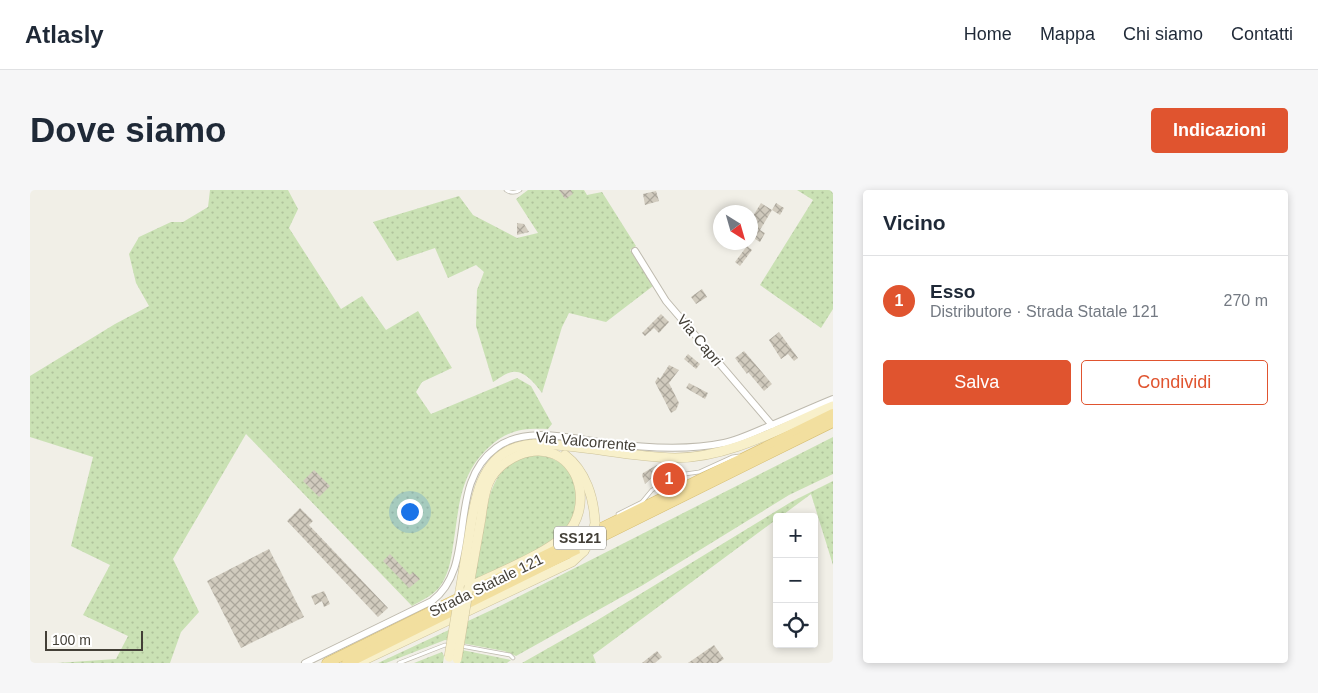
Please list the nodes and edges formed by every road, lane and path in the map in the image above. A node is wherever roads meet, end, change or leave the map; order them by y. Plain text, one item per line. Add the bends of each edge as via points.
1 (506, 190) edge
2 (520, 190) edge
3 (635, 251) dead end
4 (833, 398) edge
5 (833, 406) edge
6 (833, 414) edge
7 (833, 422) edge
8 (772, 425) junction
9 (534, 444) junction
10 (453, 601) junction
11 (513, 658) dead end
12 (453, 660) edge
13 (305, 663) edge
14 (327, 663) edge
15 (347, 663) edge
16 (358, 663) edge
17 (399, 663) edge

1 - 2 lane
3 - 8 street, Via Capri via 666,300
4 - 8 street, Via Valcorrente
5 - 9 main road via 732,448 692,456 642,456 558,444
6 - 10 main road, Strada Statale 121 / SS121
7 - 15 main road, Strada Statale 121 / SS121
8 - 13 street, Via Valcorrente via 725,443 681,448 538,434 506,442 483,460 472,480 456,567 441,594
9 - 12 main road, bridge via 504,453 491,466 479,488 460,590
9 - 16 main road, bridge via 562,453 583,476 595,509 592,538 584,551 572,562
10 - 12 main road, bridge via 475,584 559,541 574,525 581,498 574,473 565,462 554,454 537,451 519,455 502,464 490,479 484,498 469,586
10 - 14 main road, Strada Statale 121 / SS121
11 - 17 lane via 445,645

